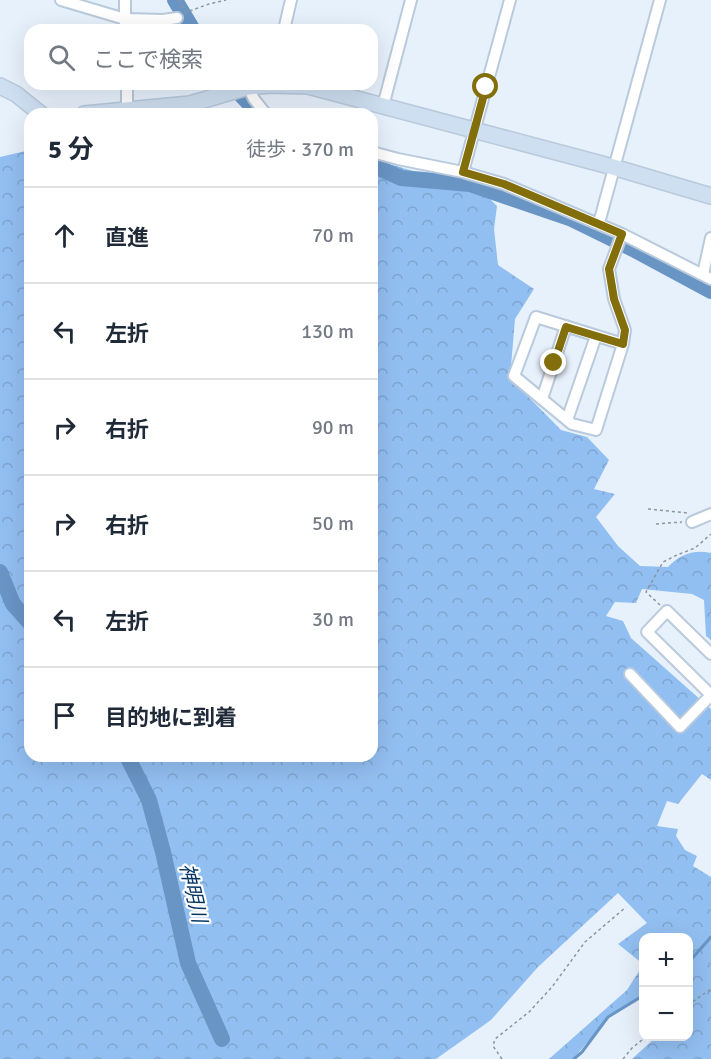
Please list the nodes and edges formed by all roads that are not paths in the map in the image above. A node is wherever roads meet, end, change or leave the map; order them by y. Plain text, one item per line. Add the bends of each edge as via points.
1 (61, 0) edge
2 (125, 0) edge
3 (291, 0) edge
4 (411, 0) edge
5 (510, 0) edge
6 (660, 0) edge
7 (177, 18) dead end
8 (125, 24) edge
9 (285, 24) edge
10 (0, 86) edge
11 (127, 90) edge
12 (238, 90) edge
13 (250, 90) edge
14 (323, 90) edge
15 (383, 106) junction
16 (34, 108) edge
17 (128, 108) edge
18 (149, 108) edge
19 (261, 108) edge
20 (474, 131) junction
21 (378, 154) edge
22 (613, 167) junction
23 (463, 172) junction
24 (711, 196) edge
25 (599, 223) junction
26 (622, 234) junction
27 (711, 238) edge
28 (707, 277) edge
29 (566, 327) junction
30 (596, 336) junction
31 (623, 344) junction
32 (542, 399) junction
33 (567, 420) junction
34 (707, 514) edge
35 (692, 522) road end
36 (711, 654) edge
37 (630, 674) dead end
38 (711, 695) edge

1 - 8 street
2 - 8 street
3 - 9 street
4 - 15 street
5 - 20 street
6 - 22 street
7 - 8 street
10 - 16 street
11 - 17 street
12 - 18 street via 190,104
13 - 19 street
14 - 15 street
15 - 20 street
20 - 22 street
20 - 23 street
21 - 23 street
22 - 24 street
22 - 25 street
23 - 25 street via 504,184
25 - 26 street
26 - 28 street
26 - 31 street via 609,269 625,330
27 - 28 street
29 - 30 street
29 - 32 street
29 - 32 street via 536,317 514,376
30 - 31 street
30 - 33 street
31 - 33 street via 596,430
32 - 33 street
34 - 35 street
36 - 38 street via 667,611 647,632
37 - 38 street via 680,728

